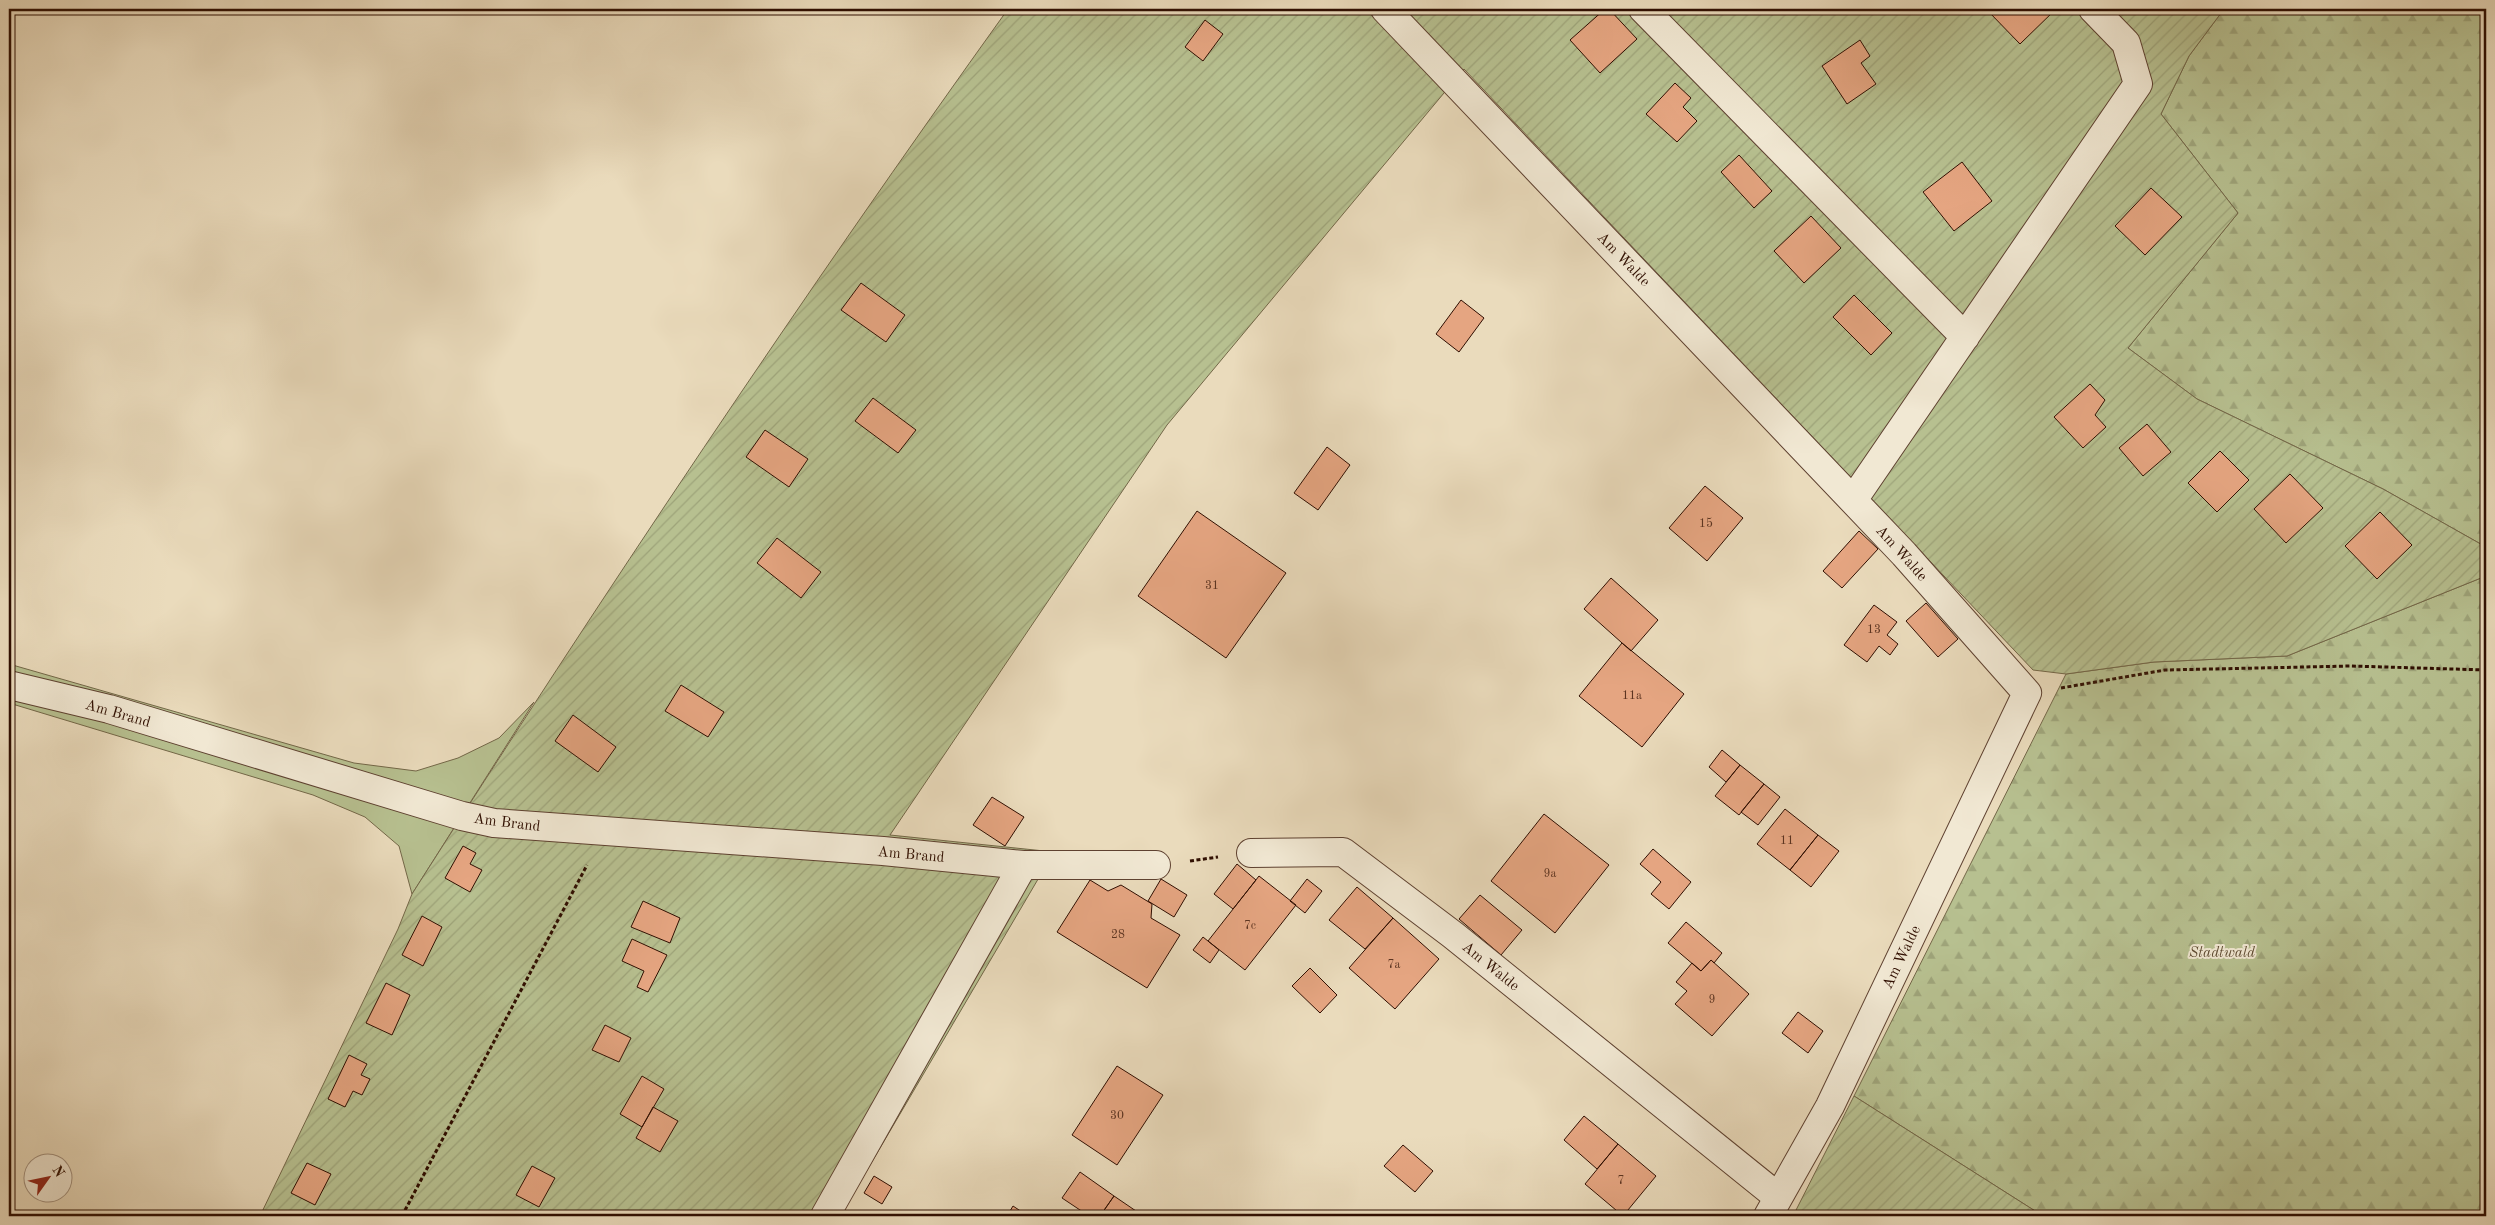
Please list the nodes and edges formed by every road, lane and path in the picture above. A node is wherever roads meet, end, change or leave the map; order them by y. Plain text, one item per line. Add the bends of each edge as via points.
1 (1386, 9) edge
2 (1643, 9) edge
3 (2093, 9) edge
4 (1965, 337) junction
5 (1853, 500) junction
6 (2486, 670) edge
7 (9, 685) edge
8 (2027, 693) junction
9 (604, 832) junction
10 (1251, 853) joint
11 (1023, 865) junction
12 (1156, 865) joint
13 (1773, 1207) edge
14 (402, 1216) edge
15 (825, 1216) edge

1 - 5 street, Am Walde
2 - 4 street
3 - 4 street via 2126,43 2138,84
4 - 5 street
5 - 8 street, Am Walde
6 - 8 path via 2350,666 2164,670
7 - 9 street, Am Brand via 108,709 462,816 494,823
8 - 13 street, Am Walde via 1830,1106
9 - 11 street, Am Brand via 882,851
9 - 14 path
10 - 12 path
10 - 13 street, Am Walde via 1343,852 1452,935
11 - 12 street, Am Brand
11 - 15 street

